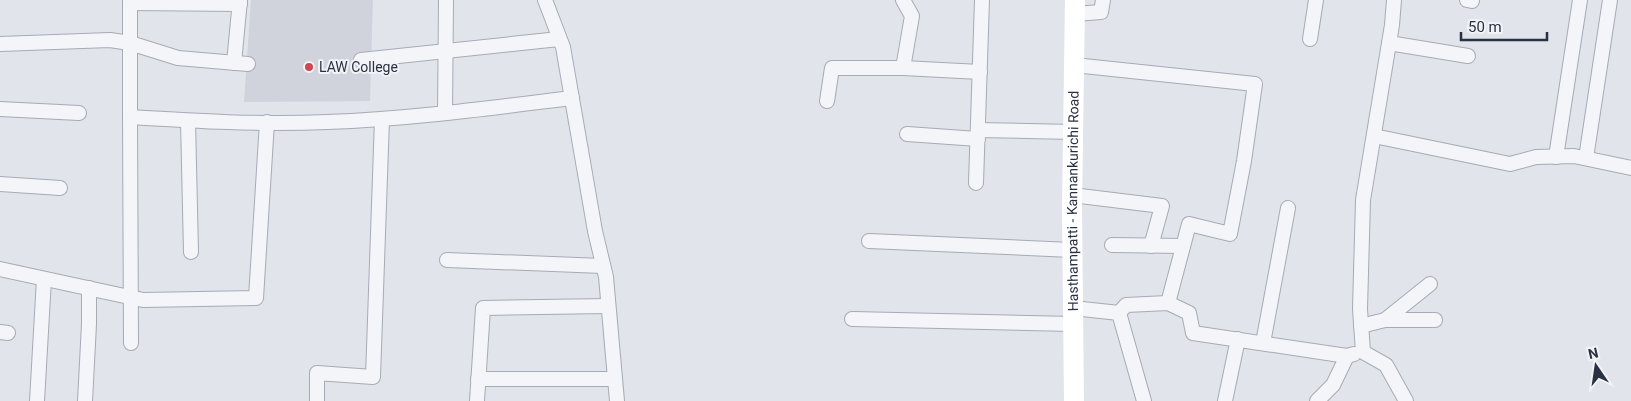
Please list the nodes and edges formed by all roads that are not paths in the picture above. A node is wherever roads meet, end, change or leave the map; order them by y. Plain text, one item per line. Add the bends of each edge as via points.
1 (446, 0) edge
2 (545, 0) edge
3 (903, 0) edge
4 (982, 0) edge
5 (1103, 0) edge
6 (1316, 0) edge
7 (1394, 0) edge
8 (1467, 0) edge
9 (1580, 0) edge
10 (1610, 0) edge
11 (130, 1) edge
12 (1472, 1) edge
13 (240, 2) edge
14 (1075, 7) edge
15 (559, 39) junction
16 (1310, 39) dead end
17 (130, 43) junction
18 (1389, 43) junction
19 (0, 44) edge
20 (447, 50) junction
21 (1468, 56) dead end
22 (361, 60) dead end
23 (1074, 65) junction
24 (903, 68) junction
25 (980, 72) junction
26 (572, 98) junction
27 (827, 101) dead end
28 (0, 110) edge
29 (79, 113) dead end
30 (445, 113) junction
31 (130, 117) junction
32 (382, 119) junction
33 (188, 120) junction
34 (267, 122) junction
35 (1073, 132) junction
36 (907, 134) dead end
37 (978, 134) junction
38 (1374, 136) junction
39 (1556, 157) junction
40 (1586, 158) junction
41 (1631, 168) edge
42 (976, 182) dead end
43 (0, 184) edge
44 (60, 188) dead end
45 (1072, 195) junction
46 (1288, 208) dead end
47 (869, 241) dead end
48 (1112, 245) dead end
49 (1151, 246) junction
50 (1183, 246) junction
51 (1072, 250) junction
52 (191, 252) dead end
53 (447, 260) dead end
54 (603, 266) junction
55 (0, 269) edge
56 (44, 279) junction
57 (1430, 284) dead end
58 (88, 288) junction
59 (132, 298) junction
60 (1168, 303) junction
61 (608, 306) junction
62 (1119, 313) junction
63 (1073, 316) junction
64 (852, 320) dead end
65 (1386, 320) junction
66 (1435, 320) dead end
67 (1361, 326) junction
68 (1238, 339) junction
69 (131, 343) dead end
70 (1263, 343) junction
71 (1362, 352) junction
72 (1347, 356) junction
73 (478, 379) junction
74 (615, 379) junction
75 (38, 401) edge
76 (85, 401) edge
77 (316, 401) edge
78 (477, 401) edge
79 (617, 401) edge
80 (1074, 401) edge
81 (1144, 401) edge
82 (1226, 401) edge
83 (1317, 401) edge
84 (1406, 401) edge

1 - 20 street
2 - 15 street
3 - 24 street via 912,16
4 - 25 street
5 - 14 street via 1101,12
6 - 16 street
7 - 18 street
8 - 12 street
9 - 39 street
10 - 40 street
11 - 13 street
11 - 17 street
13 - 17 street via 241,64 178,58
14 - 23 main road, Hasthampatti - Kannankurichi Road
15 - 20 street
15 - 26 street
17 - 19 street via 110,40
17 - 31 street
18 - 21 street
18 - 38 street
20 - 22 street
20 - 30 street
23 - 35 main road, Hasthampatti - Kannankurichi Road
23 - 50 street via 1255,84 1230,234 1189,224
24 - 25 street
24 - 27 street via 832,68
25 - 37 street
26 - 30 street
26 - 54 street
28 - 29 street
30 - 32 street
31 - 33 street
31 - 59 street
32 - 34 street
32 - 77 street via 373,377 317,373
33 - 34 street
33 - 52 street
34 - 59 street via 256,298
35 - 37 street
35 - 45 main road, Hasthampatti - Kannankurichi Road
36 - 37 street
37 - 42 street
38 - 39 street via 1510,164 1536,157
38 - 67 street via 1363,200
39 - 40 street
40 - 41 street
43 - 44 street
45 - 49 street via 1162,206
45 - 51 main road, Hasthampatti - Kannankurichi Road
46 - 70 street
47 - 51 street
48 - 49 street
49 - 50 street
50 - 60 street
51 - 63 main road, Hasthampatti - Kannankurichi Road
53 - 54 street
54 - 61 street
55 - 56 street
56 - 58 street
56 - 75 street
57 - 65 street
58 - 59 street
58 - 76 street
59 - 69 street
60 - 62 street via 1126,305
60 - 68 street via 1189,314 1194,333
61 - 73 street via 483,308
61 - 74 street
62 - 63 street
62 - 81 street
63 - 64 street
63 - 80 main road, Hasthampatti - Kannankurichi Road
65 - 66 street
65 - 67 street
67 - 71 street
68 - 70 street
68 - 82 street
70 - 72 street
71 - 72 street
71 - 84 street via 1386,365
72 - 83 street via 1333,385
73 - 74 street
73 - 78 street
74 - 79 street

